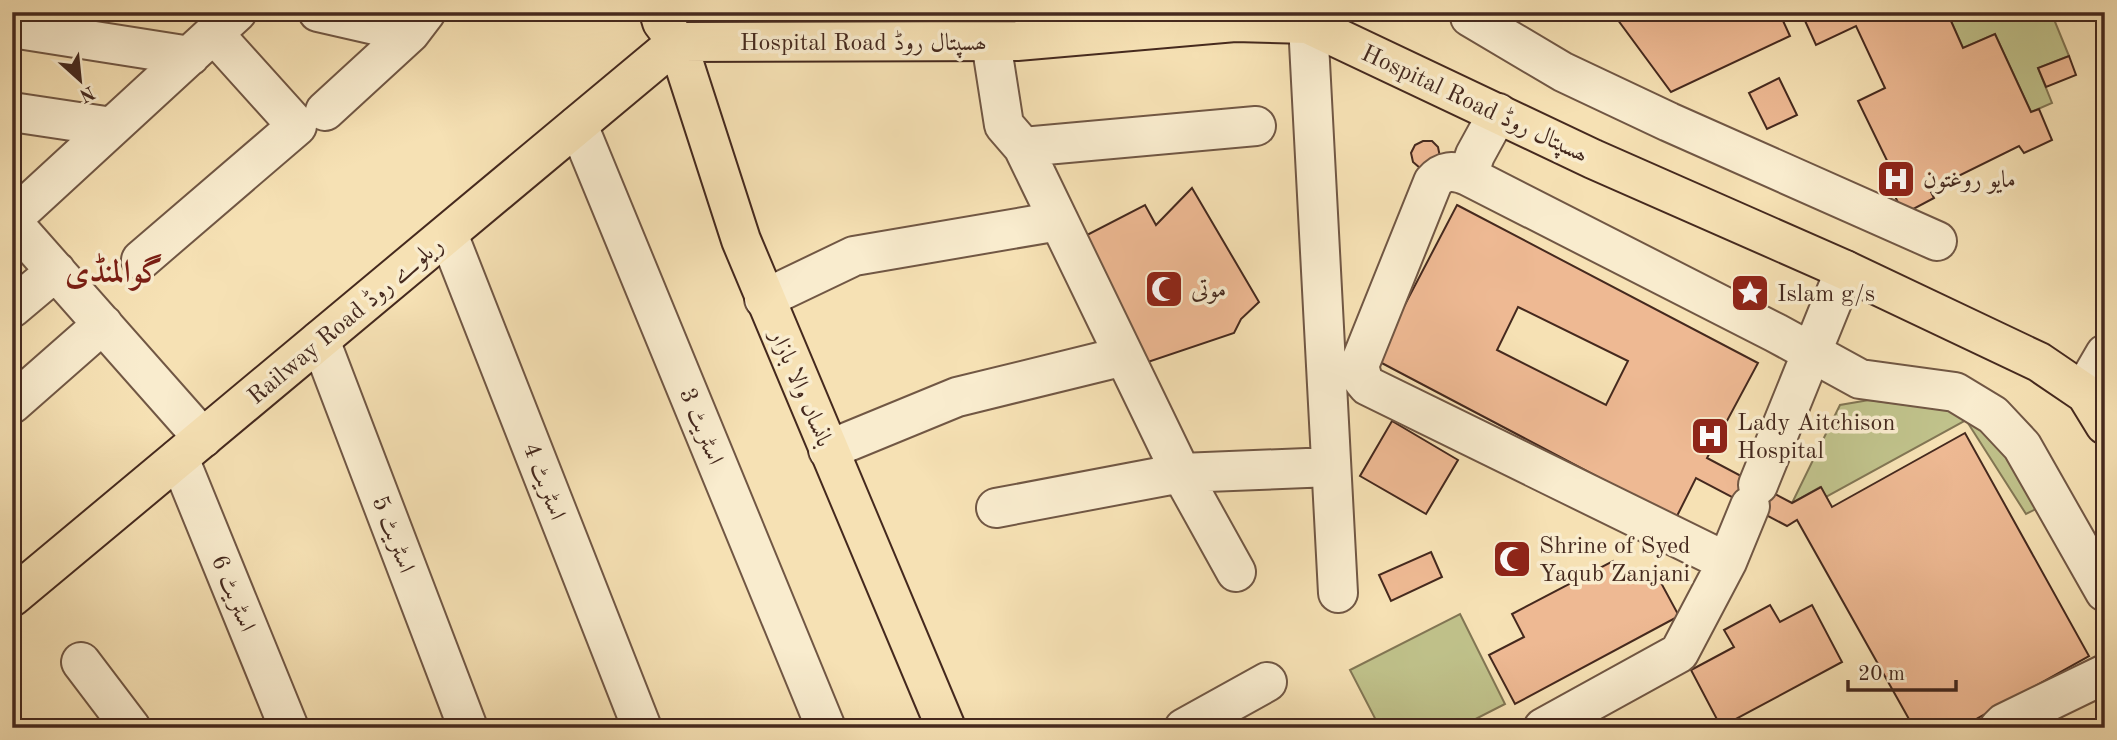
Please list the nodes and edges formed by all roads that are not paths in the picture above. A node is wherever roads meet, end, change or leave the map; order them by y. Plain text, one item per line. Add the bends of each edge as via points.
1 (318, 12) edge
2 (1468, 12) edge
3 (658, 22) edge
4 (418, 23) edge
5 (1308, 24) junction
6 (12, 28) edge
7 (214, 34) edge
8 (991, 42) junction
9 (325, 111) dead end
10 (12, 112) edge
11 (1498, 113) junction
12 (578, 125) junction
13 (1256, 126) dead end
14 (112, 127) junction
15 (1023, 147) junction
16 (1468, 176) junction
17 (12, 220) edge
18 (1059, 220) junction
19 (448, 233) junction
20 (1937, 242) dead end
21 (141, 260) dead end
22 (1845, 270) junction
23 (56, 271) junction
24 (765, 299) junction
25 (12, 308) edge
26 (103, 324) junction
27 (320, 341) junction
28 (1811, 352) junction
29 (2105, 354) edge
30 (1124, 356) junction
31 (12, 404) edge
32 (2095, 410) edge
33 (191, 448) junction
34 (828, 450) junction
35 (1331, 467) junction
36 (1181, 473) junction
37 (996, 508) dead end
38 (1727, 562) junction
39 (1236, 572) dead end
40 (2105, 592) edge
41 (1338, 593) dead end
42 (12, 597) edge
43 (81, 662) dead end
44 (2105, 674) edge
45 (1267, 682) dead end
46 (1224, 718) edge
47 (131, 728) edge
48 (289, 728) edge
49 (468, 728) edge
50 (642, 728) edge
51 (826, 728) edge
52 (946, 728) edge
53 (1184, 728) edge
54 (1543, 728) edge
55 (1998, 728) edge

1 - 4 street
2 - 20 street via 1563,72
3 - 8 main road, Hospital Road ھسپتال روڈ
3 - 12 main road, Railway Road ریلوے روڈ
3 - 24 main road, بانساں والا بازار
4 - 9 street
5 - 8 main road, Hospital Road ھسپتال روڈ via 1235,22
5 - 11 main road, Hospital Road ھسپتال روڈ
5 - 35 street
6 - 7 street
7 - 14 street
7 - 21 street via 297,126
8 - 15 street via 1004,125
10 - 14 street
11 - 16 street
11 - 22 main road, Hospital Road ھسپتال روڈ
12 - 19 main road, Railway Road ریلوے روڈ
12 - 51 street, اسٹریٹ 3
13 - 15 street
14 - 17 street
15 - 18 street
16 - 28 street
16 - 38 street via 1448,171 1433,183 1359,366 1363,380
17 - 23 street, اسٹریٹ 6
18 - 24 street via 854,256
18 - 30 street
19 - 27 main road, Railway Road ریلوے روڈ
19 - 50 street, اسٹریٹ 4
22 - 28 street
22 - 32 main road, Hospital Road ھسپتال روڈ via 2039,362
23 - 25 street
23 - 26 street, اسٹریٹ 6
24 - 34 main road, بانساں والا بازار
26 - 31 street
26 - 33 street, اسٹریٹ 6
27 - 33 main road, Railway Road ریلوے روڈ
27 - 49 street, اسٹریٹ 5
28 - 38 street
28 - 40 street via 1860,379 1955,392 1993,415 2022,446
29 - 32 street via 2091,378
30 - 34 street via 957,397
30 - 36 street
33 - 42 main road, Railway Road ریلوے روڈ
33 - 48 street, اسٹریٹ 6
34 - 52 main road, بانساں والا بازار
35 - 36 street
35 - 41 street
36 - 37 street
36 - 39 street
38 - 54 street via 1679,653
43 - 47 street
44 - 55 street
45 - 46 street
46 - 53 street

